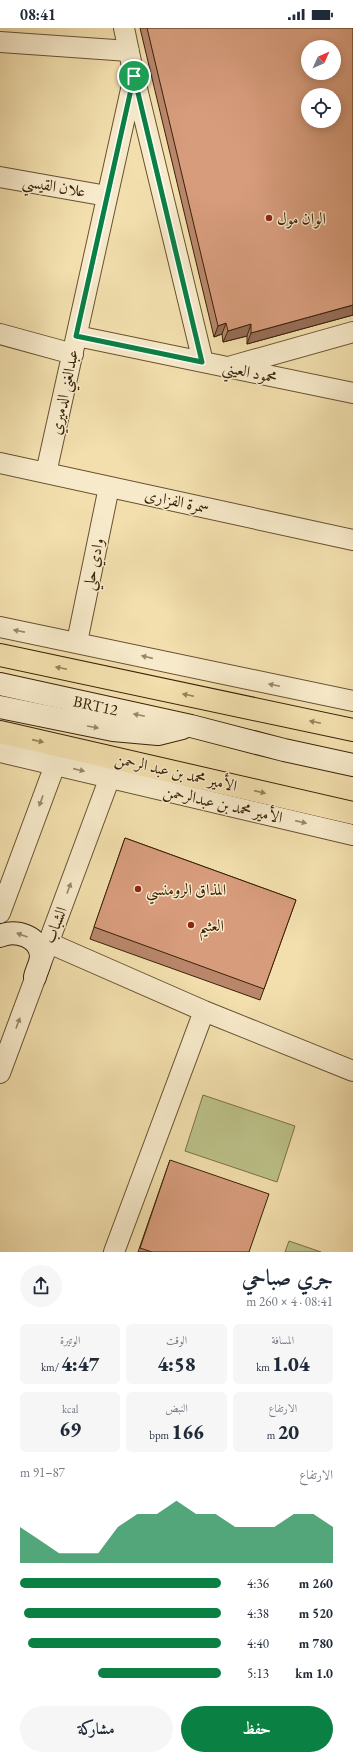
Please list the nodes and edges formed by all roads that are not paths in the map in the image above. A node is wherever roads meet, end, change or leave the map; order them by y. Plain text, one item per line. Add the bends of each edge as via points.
1 (124, 28) edge
2 (0, 42) edge
3 (129, 51) junction
4 (134, 76) junction
5 (0, 177) edge
6 (107, 196) junction
7 (353, 332) edge
8 (0, 334) edge
9 (75, 345) junction
10 (202, 362) junction
11 (229, 367) junction
12 (353, 393) edge
13 (0, 463) edge
14 (46, 473) junction
15 (109, 486) junction
16 (353, 540) edge
17 (0, 627) edge
18 (77, 642) junction
19 (0, 655) edge
20 (0, 684) edge
21 (353, 701) edge
22 (0, 707) edge
23 (191, 726) junction
24 (353, 730) edge
25 (0, 732) edge
26 (0, 752) edge
27 (55, 765) junction
28 (353, 765) edge
29 (110, 777) junction
30 (353, 813) edge
31 (353, 835) edge
32 (0, 913) edge
33 (0, 936) edge
34 (49, 943) junction
35 (34, 977) junction
36 (204, 1011) junction
37 (353, 1071) edge
38 (0, 1073) edge
39 (114, 1252) edge

1 - 3 street, عبدالغني الدميري
2 - 3 street
3 - 4 street, عبدالغني الدميري
4 - 6 street, عبدالغني الدميري
4 - 10 street, عبدالغني الدميري
5 - 6 street, علان القيسي
6 - 9 street, عبدالغني الدميري
7 - 11 street
8 - 9 street, محمود العيني
9 - 10 street, محمود العيني
9 - 14 street, عبدالغني الدميري
10 - 11 street, محمود العيني
11 - 12 street, محمود العيني
13 - 14 street, سمرة الفزارى
14 - 15 street, سمرة الفزارى
15 - 16 street, سمرة الفزارى
15 - 18 street, وادي حلي
18 -> 17 street
21 -> 18 street
24 -> 19 main road
23 -> 20 main road, BRT12
22 -> 23 main road, BRT12 via 113,730 158,734
23 - 28 main road, BRT12
25 -> 30 main road, الأمير محمد بن عبد الرحمن
26 - 27 street, الأمير محمد بن عبدالرحمن
27 -> 29 street, الأمير محمد بن عبدالرحمن
27 -> 32 street
29 -> 31 street, الأمير محمد بن عبدالرحمن
34 -> 29 street, الشباب
35 -> 33 main road via 41,956 37,945 18,932
34 - 35 street, الشباب
34 - 36 street
38 -> 35 street, الشباب
36 - 37 street
36 - 39 street

